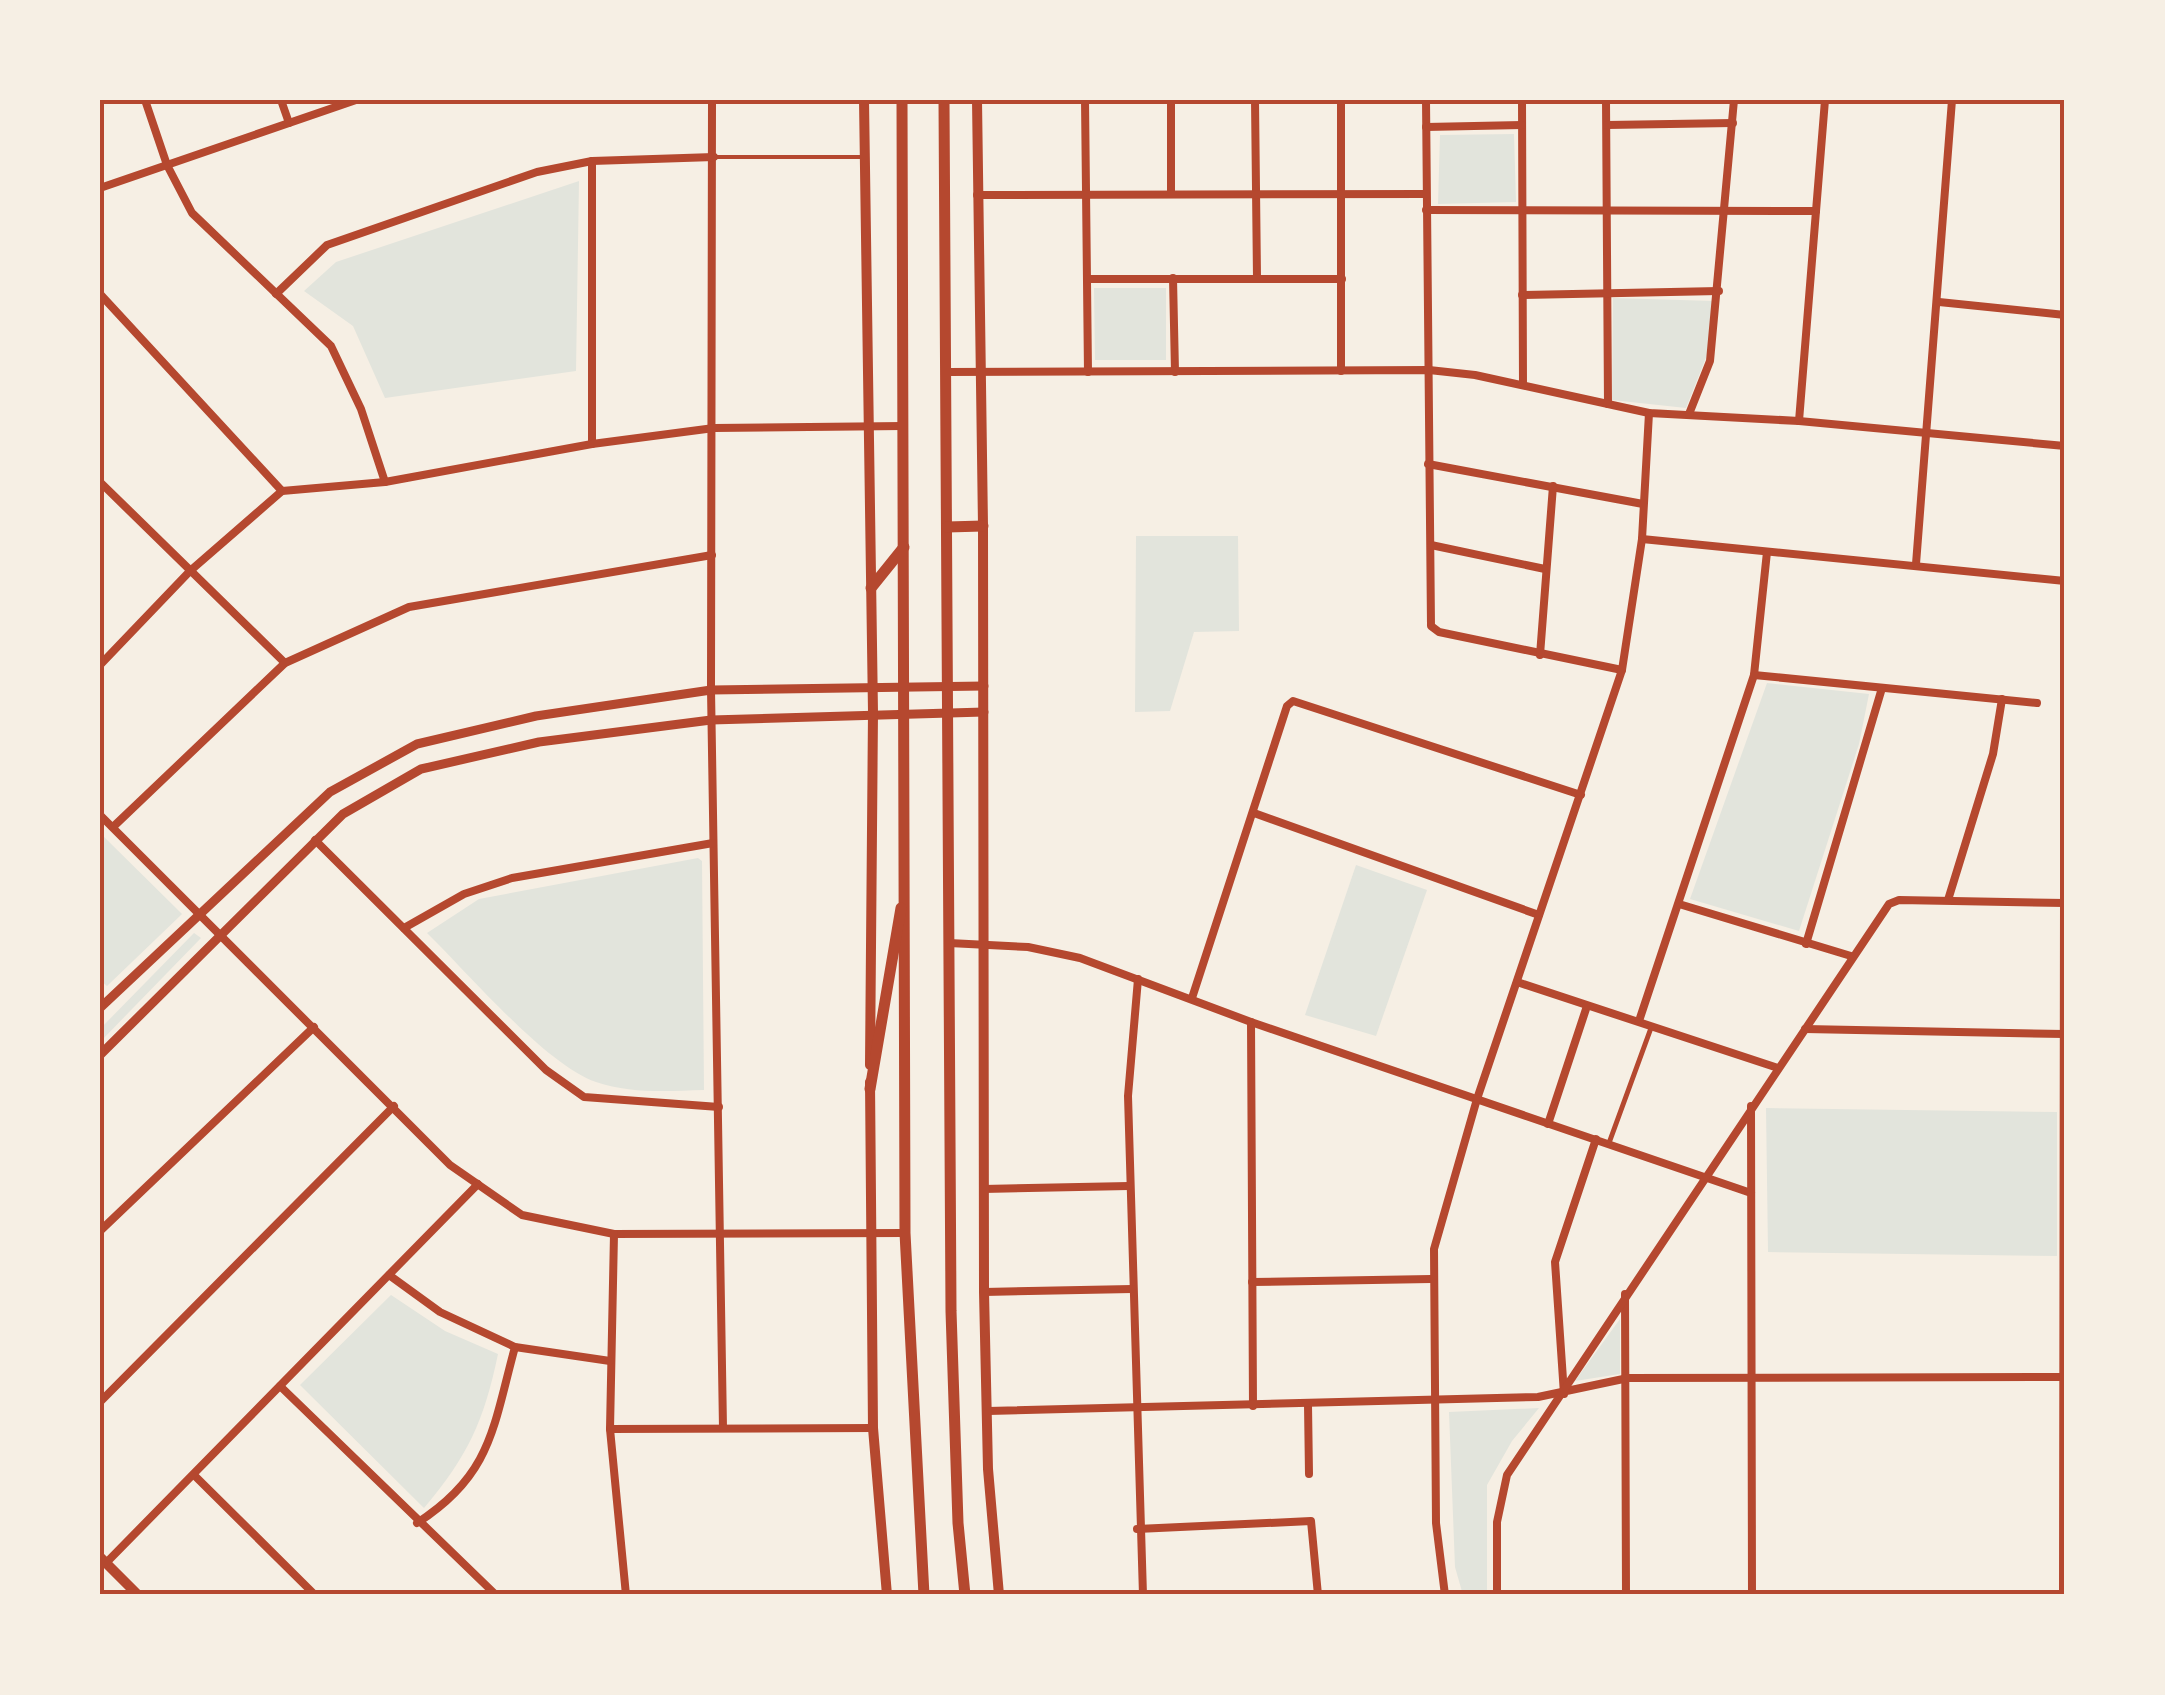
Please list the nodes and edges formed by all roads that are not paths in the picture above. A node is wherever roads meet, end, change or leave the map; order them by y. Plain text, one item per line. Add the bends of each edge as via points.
1 (145, 100) edge
2 (281, 100) edge
3 (356, 100) edge
4 (712, 100) edge
5 (864, 100) edge
6 (902, 100) edge
7 (944, 100) edge
8 (976, 100) edge
9 (1085, 100) edge
10 (1171, 100) edge
11 (1256, 100) edge
12 (1341, 100) edge
13 (1426, 100) edge
14 (1522, 100) edge
15 (1606, 100) edge
16 (1734, 100) edge
17 (1825, 100) edge
18 (1952, 100) edge
19 (289, 123) junction
20 (1733, 123) junction
21 (1522, 125) junction
22 (1606, 125) junction
23 (1426, 126) junction
24 (714, 157) junction
25 (864, 157) junction
26 (592, 161) junction
27 (167, 165) junction
28 (100, 188) edge
29 (1342, 193) junction
30 (1171, 194) junction
31 (1257, 194) junction
32 (1426, 194) junction
33 (976, 195) junction
34 (1086, 195) junction
35 (1608, 208) junction
36 (1727, 208) junction
37 (1426, 210) junction
38 (1524, 210) junction
39 (1816, 211) junction
40 (1173, 278) junction
41 (1258, 278) junction
42 (1342, 278) junction
43 (1088, 279) junction
44 (1718, 291) junction
45 (100, 294) edge
46 (276, 294) junction
47 (1606, 294) junction
48 (1522, 295) junction
49 (1939, 302) junction
50 (2065, 315) edge
51 (1429, 370) junction
52 (1341, 371) junction
53 (946, 372) junction
54 (978, 372) junction
55 (1088, 372) junction
56 (1175, 372) junction
57 (1523, 385) junction
58 (1608, 404) junction
59 (1649, 413) junction
60 (1688, 414) junction
61 (1798, 421) junction
62 (870, 426) junction
63 (902, 426) junction
64 (714, 428) junction
65 (1928, 436) junction
66 (592, 444) junction
67 (2065, 446) edge
68 (1428, 464) junction
69 (385, 482) junction
70 (101, 486) edge
71 (1553, 486) junction
72 (282, 491) junction
73 (1643, 504) junction
74 (984, 526) junction
75 (947, 527) junction
76 (1642, 539) junction
77 (1431, 546) junction
78 (904, 547) junction
79 (1767, 552) junction
80 (712, 555) junction
81 (1916, 564) junction
82 (1545, 568) junction
83 (190, 571) junction
84 (2065, 581) edge
85 (871, 588) junction
86 (1540, 655) junction
87 (285, 663) junction
88 (100, 665) edge
89 (1622, 670) junction
90 (1754, 675) junction
91 (906, 686) junction
92 (948, 686) junction
93 (984, 686) junction
94 (872, 687) junction
95 (1882, 688) junction
96 (711, 690) junction
97 (2002, 699) junction
98 (2037, 703) dead end
99 (873, 712) junction
100 (906, 712) junction
101 (948, 712) junction
102 (984, 712) junction
103 (711, 720) junction
104 (1581, 795) junction
105 (1254, 814) junction
106 (100, 815) edge
107 (112, 827) junction
108 (314, 840) junction
109 (713, 843) junction
110 (907, 874) junction
111 (1948, 900) junction
112 (2064, 903) edge
113 (1678, 904) junction
114 (201, 914) junction
115 (1538, 915) junction
116 (404, 928) junction
117 (221, 934) junction
118 (949, 943) junction
119 (981, 944) junction
120 (1806, 944) junction
121 (1851, 956) junction
122 (1138, 979) junction
123 (1517, 982) junction
124 (1192, 998) junction
125 (1587, 1006) junction
126 (100, 1008) edge
127 (1638, 1021) junction
128 (1251, 1022) junction
129 (1652, 1025) junction
130 (314, 1027) junction
131 (1805, 1029) junction
132 (2064, 1034) edge
133 (100, 1056) edge
134 (1778, 1068) junction
135 (870, 1089) junction
136 (1477, 1099) junction
137 (394, 1106) junction
138 (1751, 1106) junction
139 (719, 1108) junction
140 (1548, 1124) junction
141 (1596, 1139) junction
142 (1610, 1143) junction
143 (1702, 1177) junction
144 (478, 1184) junction
145 (1129, 1186) junction
146 (983, 1189) junction
147 (1751, 1193) junction
148 (100, 1232) edge
149 (905, 1233) junction
150 (614, 1234) junction
151 (723, 1234) junction
152 (869, 1234) junction
153 (389, 1275) junction
154 (1431, 1278) junction
155 (1252, 1282) junction
156 (1132, 1289) junction
157 (984, 1292) junction
158 (1625, 1294) junction
159 (515, 1347) junction
160 (610, 1361) junction
161 (1754, 1376) junction
162 (2064, 1377) edge
163 (1628, 1378) junction
164 (280, 1386) junction
165 (1564, 1394) junction
166 (100, 1402) edge
167 (1433, 1403) junction
168 (1308, 1405) junction
169 (1252, 1406) junction
170 (1134, 1407) junction
171 (988, 1410) junction
172 (723, 1428) junction
173 (873, 1428) junction
174 (610, 1429) junction
175 (194, 1474) junction
176 (1309, 1474) dead end
177 (418, 1523) junction
178 (1137, 1528) junction
179 (103, 1560) edge
180 (138, 1595) edge
181 (315, 1595) edge
182 (496, 1595) edge
183 (626, 1595) edge
184 (887, 1595) edge
185 (924, 1595) edge
186 (966, 1595) edge
187 (999, 1595) edge
188 (1142, 1595) edge
189 (1318, 1595) edge
190 (1445, 1595) edge
191 (1497, 1595) edge
192 (1626, 1595) edge
193 (1752, 1595) edge
194 (2063, 1595) edge

1 - 27 street
2 - 19 street
3 - 19 street
4 - 24 street
5 - 25 main road
6 - 63 main road
7 - 53 main road
8 - 33 main road
9 - 34 street
10 - 30 street
11 - 31 street
12 - 29 street
13 - 23 street
14 - 21 street
15 - 22 street
16 - 20 street
17 - 39 street
18 - 49 street
19 - 27 street
20 - 22 street
20 - 36 street
21 - 23 street
21 - 38 street
22 - 35 street
23 - 32 street
24 - 25 lane
24 - 26 street
24 - 64 street
25 - 62 main road
26 - 46 street via 538,172 327,245
26 - 66 street
27 - 28 street
27 - 46 street via 192,212
29 - 31 street
29 - 32 street
29 - 42 street
30 - 31 street
30 - 34 street
31 - 41 street
32 - 37 street
33 - 34 street
33 - 54 main road
34 - 43 street
35 - 36 street
35 - 38 street
35 - 47 street
36 - 39 street
36 - 44 street
37 - 38 street
37 - 51 street
38 - 48 street
39 - 61 street
40 - 41 street
40 - 43 street
40 - 56 street
41 - 42 street
42 - 52 street
43 - 55 street
44 - 47 street
44 - 60 street via 1710,361
45 - 72 street
46 - 69 street via 330,346
47 - 48 street
47 - 58 street
48 - 57 street
49 - 50 street
49 - 65 street
51 - 52 street
51 - 57 street
51 - 68 street
52 - 56 street
53 - 54 street
53 - 75 main road
54 - 55 street
54 - 74 main road
55 - 56 street
57 - 58 street
58 - 59 street
59 - 60 street
59 - 73 street
60 - 61 street
61 - 65 street
62 - 63 street
62 - 64 street
62 - 85 main road
63 - 78 main road
64 - 66 street
64 - 80 street
65 - 67 street
65 - 81 street
66 - 69 street
68 - 71 street
68 - 77 street
69 - 72 street
70 - 83 street
71 - 73 street
71 - 82 street
72 - 83 street
73 - 76 street
74 - 75 main road
74 - 93 main road
75 - 92 main road
76 - 79 street
76 - 89 street
77 - 82 street
77 - 86 street via 1434,630
78 - 85 main road
78 - 91 main road
79 - 81 street
79 - 90 street
80 - 87 street via 409,607
80 - 96 street
81 - 84 street
82 - 86 street
83 - 87 street
83 - 88 street
85 - 94 main road
86 - 89 street
87 - 107 street
89 - 104 street
90 - 95 street
90 - 113 street
91 - 92 street
91 - 94 street
91 - 100 main road
92 - 93 street
92 - 101 main road
93 - 102 main road
94 - 96 street
94 - 99 main road
95 - 97 street
95 - 120 street
96 - 103 street
96 - 114 street via 536,716 417,744 330,792
97 - 98 street
97 - 111 street via 1993,754
99 - 100 street
99 - 103 street
99 - 135 main road
100 - 101 street
100 - 110 main road
101 - 102 street
101 - 118 main road
102 - 119 main road
103 - 108 street via 539,742 421,769 343,814
103 - 109 street
104 - 105 street via 1298,699 1287,706
104 - 115 street
105 - 115 street
105 - 124 street
106 - 107 street
107 - 114 street
108 - 116 street
108 - 117 street
109 - 116 street via 512,878 464,894
109 - 139 street
110 - 135 main road
110 - 149 main road
111 - 112 street
111 - 121 street via 1889,904
112 - 132 street
113 - 120 street
113 - 127 street
114 - 117 street
114 - 126 street
115 - 123 street
116 - 139 street via 546,1070 584,1097
117 - 130 street
117 - 133 street
118 - 119 street
118 - 186 main road via 951,1311
119 - 122 street via 1052,951
119 - 146 main road
120 - 121 street
121 - 131 street
122 - 124 street
122 - 145 street
123 - 125 street
123 - 136 street
124 - 128 street
125 - 127 street
125 - 140 street
127 - 129 street
128 - 136 street
128 - 155 street
129 - 134 street
129 - 142 street
130 - 137 street
130 - 148 street
131 - 132 street
131 - 134 street
132 - 162 street
134 - 138 street
135 - 152 main road
136 - 140 street
136 - 154 street via 1439,1226
137 - 144 street
137 - 166 street
138 - 143 street
138 - 147 street
139 - 151 street
140 - 141 street
141 - 142 street
141 - 165 street via 1555,1262
142 - 143 street
143 - 147 street
143 - 158 street
144 - 150 street via 522,1214
144 - 153 street
145 - 146 street
145 - 156 street
146 - 157 main road
147 - 161 street
149 - 152 street
149 - 185 main road
150 - 151 street
150 - 160 street
151 - 152 street
151 - 172 street
152 - 173 main road
153 - 159 street via 440,1312
153 - 164 street
154 - 155 street
154 - 167 street
155 - 169 street
156 - 157 street
156 - 170 street
157 - 171 main road
158 - 163 street
158 - 165 street
159 - 160 street
159 - 177 street via 474,1476
160 - 174 street
161 - 162 street
161 - 163 street
161 - 193 street
162 - 194 street
163 - 165 street
163 - 192 street
164 - 175 street
164 - 177 street
165 - 167 street
165 - 191 street via 1507,1475 1497,1522
167 - 168 street
167 - 190 street
168 - 169 street
168 - 176 street
169 - 170 street
170 - 171 street
170 - 178 street
171 - 187 main road
172 - 173 street
172 - 174 street
173 - 184 main road
174 - 183 street
175 - 179 street
175 - 181 street
177 - 182 street
178 - 188 street
178 - 189 street via 1311,1521
179 - 180 main road

